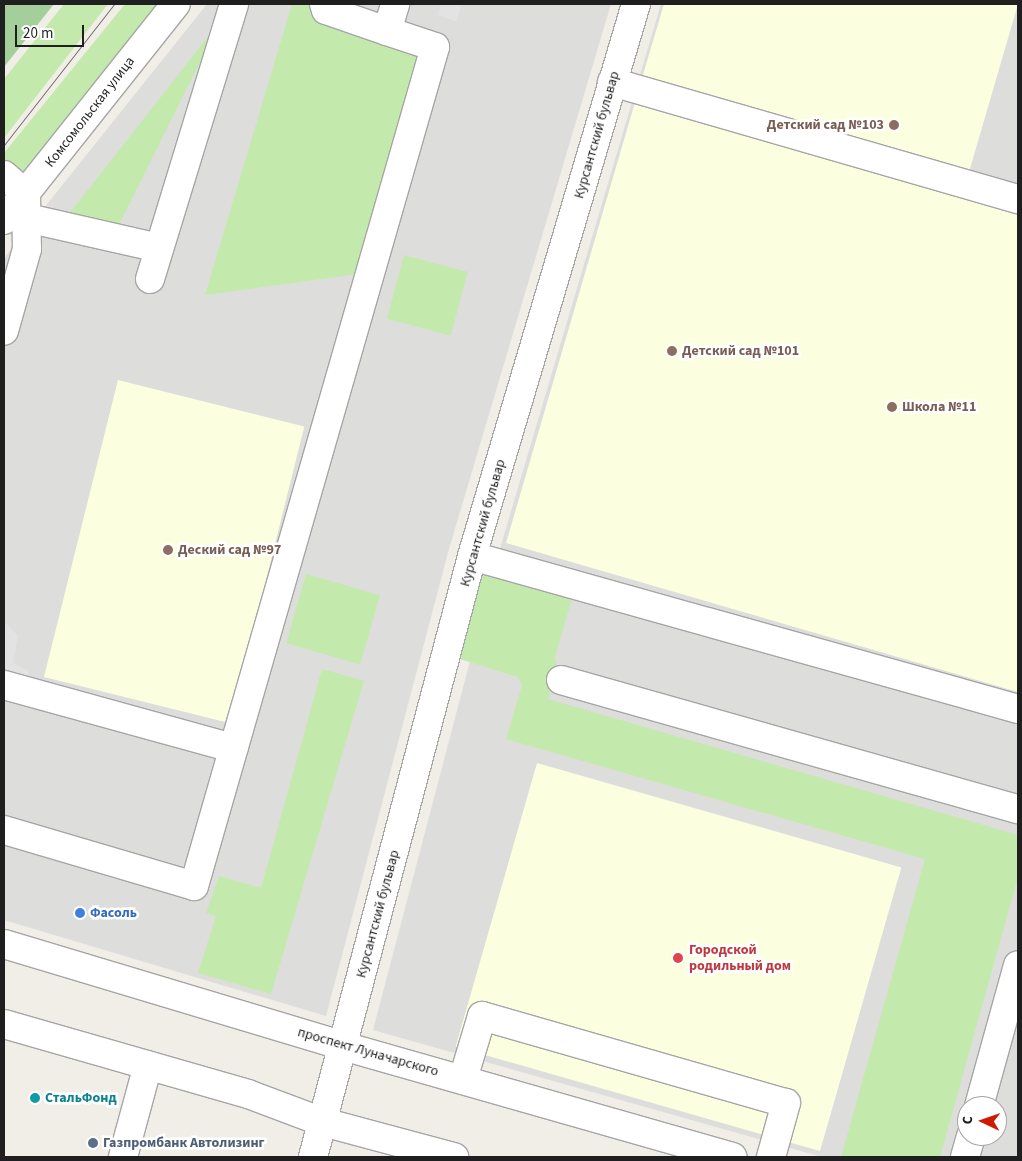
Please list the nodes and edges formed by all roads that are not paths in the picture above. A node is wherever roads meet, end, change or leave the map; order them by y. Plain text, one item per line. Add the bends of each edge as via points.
1 (176, 4) edge
2 (234, 4) edge
3 (324, 4) edge
4 (395, 4) edge
5 (636, 4) edge
6 (386, 31) junction
7 (612, 82) junction
8 (4, 175) edge
9 (1018, 198) edge
10 (19, 211) edge
11 (159, 248) junction
12 (150, 278) dead end
13 (4, 331) edge
14 (472, 556) junction
15 (561, 680) dead end
16 (4, 685) edge
17 (1018, 709) edge
18 (233, 748) junction
19 (1018, 809) edge
20 (4, 830) edge
21 (4, 944) edge
22 (1018, 965) edge
23 (4, 1024) edge
24 (343, 1046) junction
25 (148, 1065) junction
26 (462, 1079) junction
27 (982, 1096) edge
28 (323, 1122) junction
29 (123, 1157) edge
30 (313, 1157) edge
31 (454, 1157) edge
32 (733, 1157) edge
33 (771, 1157) edge

1 - 10 street, Комсомольская улица
2 - 11 street
3 - 6 street via 326,10
4 - 6 street
5 - 7 street, Курсантский бульвар
6 - 18 street via 435,47
7 - 9 street
7 - 14 street, Курсантский бульвар
8 - 10 street
10 - 11 street
10 - 13 street via 27,249
11 - 12 street
14 - 17 street
14 - 24 street, Курсантский бульвар
15 - 19 street
16 - 18 street
18 - 20 street via 194,886
21 - 24 street, проспект Луначарского
22 - 27 street
23 - 25 street
24 - 26 street, проспект Луначарского
24 - 28 street, Курсантский бульвар
25 - 28 street via 248,1094
25 - 29 street
26 - 32 street, проспект Луначарского
26 - 33 street via 482,1016 786,1102
28 - 30 street, Курсантский бульвар
28 - 31 street

